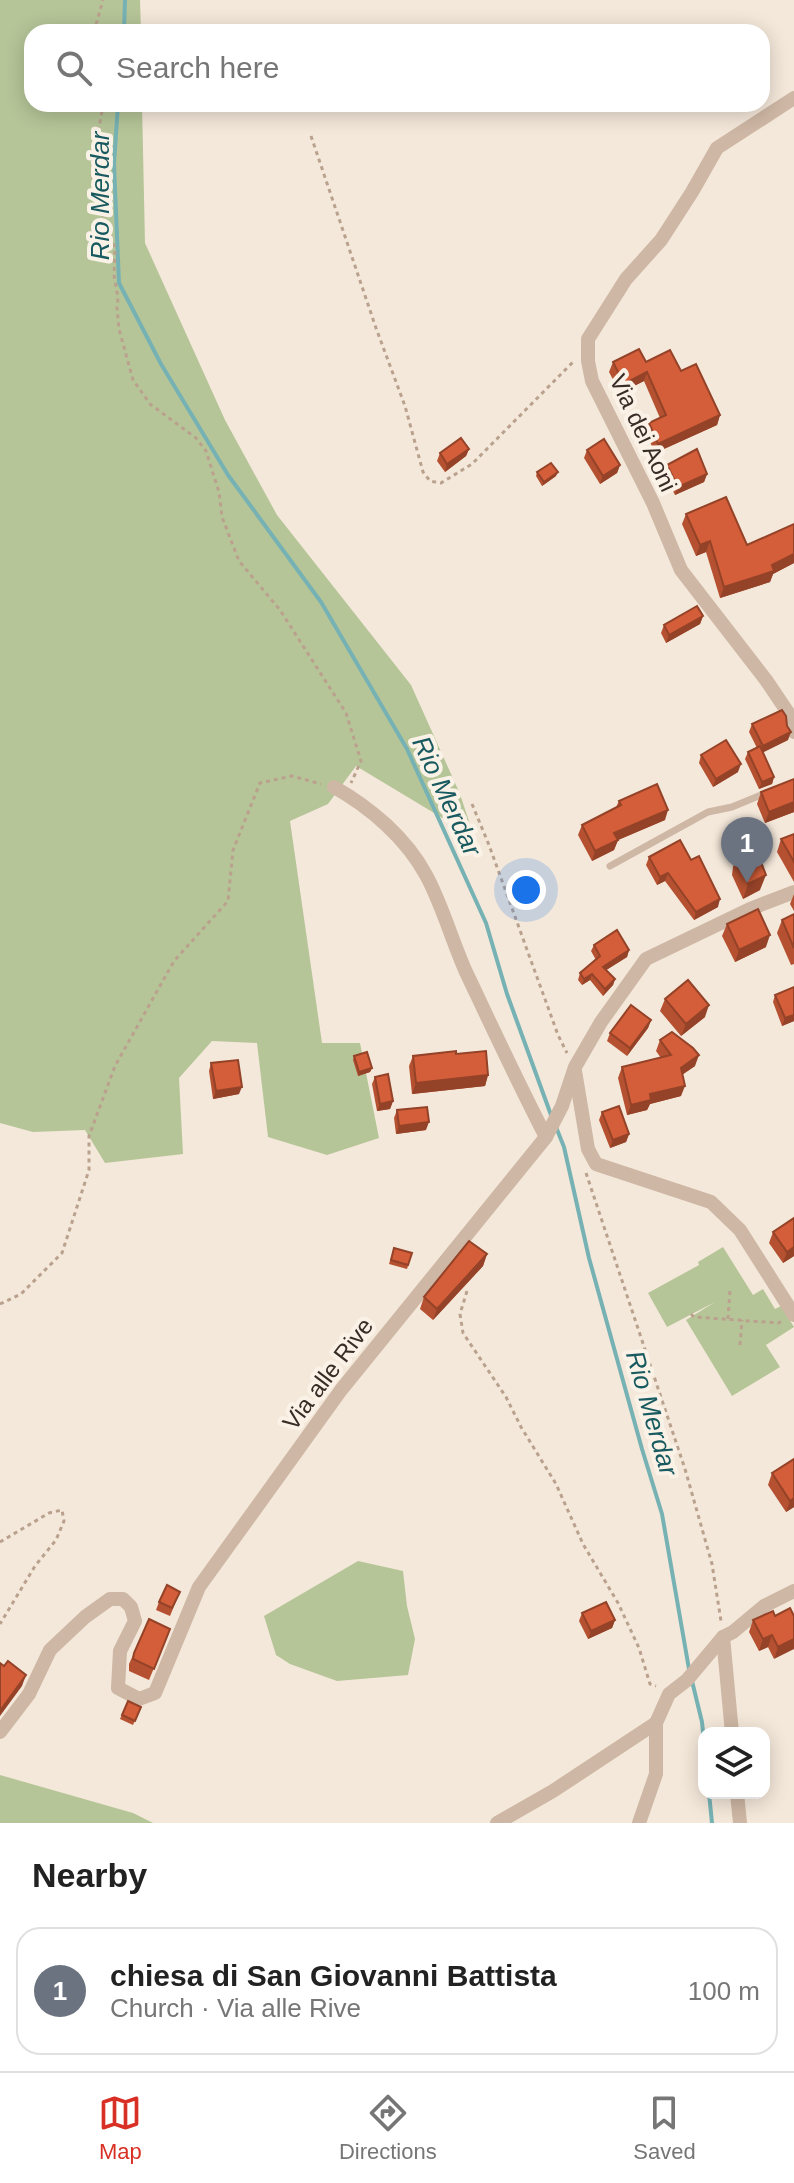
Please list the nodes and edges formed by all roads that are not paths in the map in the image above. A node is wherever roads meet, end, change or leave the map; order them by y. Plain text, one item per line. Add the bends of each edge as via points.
1 (794, 98) edge
2 (794, 731) edge
3 (340, 790) road end
4 (769, 792) edge
5 (610, 866) dead end
6 (794, 892) edge
7 (575, 1067) junction
8 (549, 1131) junction
9 (793, 1314) edge
10 (794, 1591) edge
11 (723, 1637) junction
12 (656, 1723) junction
13 (731, 1727) edge
14 (0, 1732) edge
15 (738, 1799) edge
16 (497, 1823) edge
17 (639, 1823) edge
18 (740, 1823) edge

1 - 2 street, Via dei Aoni via 717,148 661,240 626,279 588,339 592,381 681,570 766,680 793,720
3 - 8 street via 402,840 427,875 517,1081
4 - 5 lane via 708,812
6 - 7 street, Via alle Rive via 646,959
7 - 8 street, Via alle Rive
7 - 9 street via 588,1149 596,1164 711,1202 740,1230
8 - 14 street, Via alle Rive via 341,1390 199,1587 155,1693 139,1699 118,1688 120,1651 135,1621 123,1599 110,1599 50,1650 29,1694
10 - 11 street
11 - 12 street via 669,1694
11 - 13 street
12 - 16 street
12 - 17 street via 656,1774
15 - 18 street

